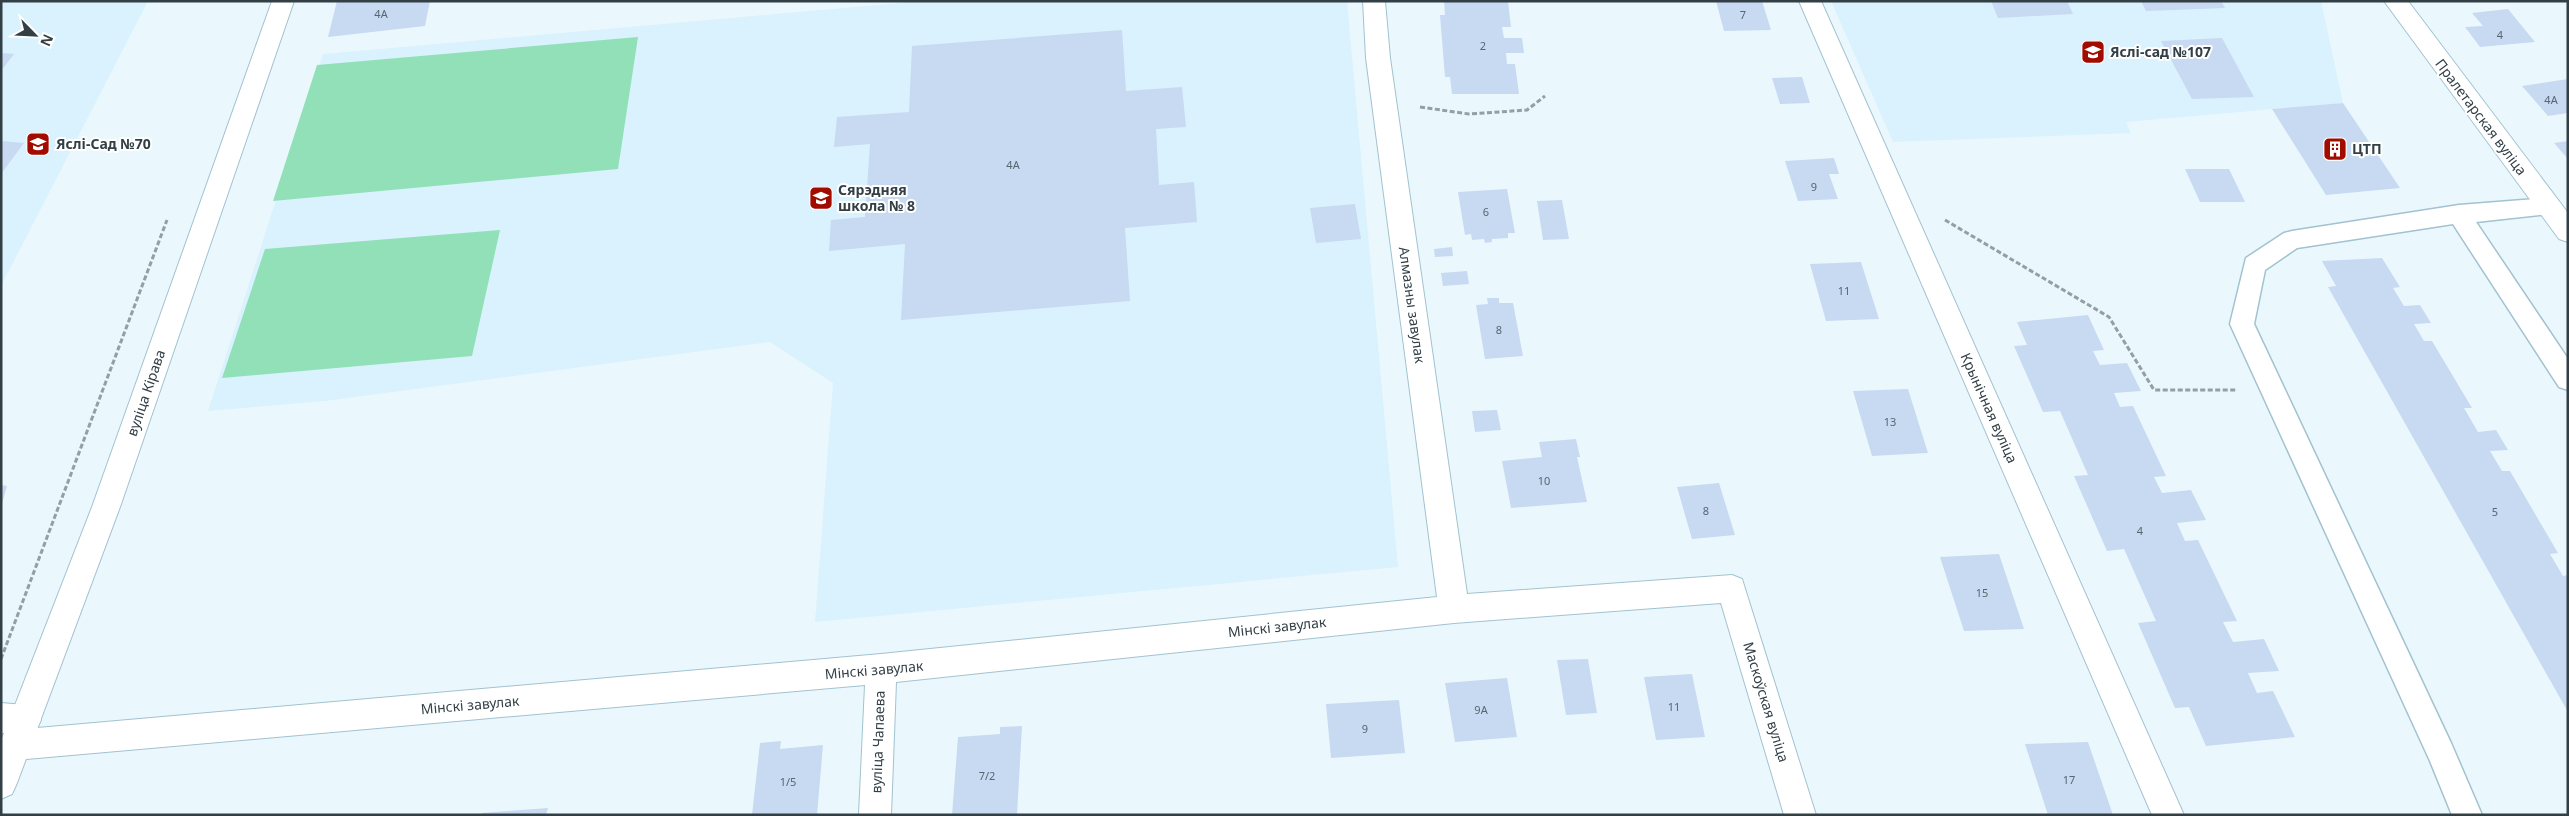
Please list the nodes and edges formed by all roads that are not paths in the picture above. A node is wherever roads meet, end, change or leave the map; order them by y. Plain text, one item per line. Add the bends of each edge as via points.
1 (284, 1) edge
2 (1374, 1) edge
3 (1810, 1) edge
4 (2395, 1) edge
5 (2549, 207) junction
6 (2459, 214) junction
7 (2568, 232) edge
8 (2568, 380) edge
9 (1732, 588) joint
10 (1454, 608) junction
11 (881, 669) junction
12 (14, 728) edge
13 (1, 783) edge
14 (875, 815) edge
15 (1800, 815) edge
16 (2168, 815) edge
17 (2467, 815) edge

1 - 12 street, вуліца Кірава via 106,507
2 - 10 street, Алмазны завулак via 1384,102
3 - 16 street, Крынічная вуліца
4 - 5 street, Пралетарская вуліца
5 - 6 lane
5 - 7 street, Пралетарская вуліца
6 - 8 lane
6 - 17 lane via 2292,240 2254,265 2242,324
9 - 10 street, Мінскі завулак
9 - 15 street, Маскоўская вуліца
10 - 11 street, Мінскі завулак
11 - 12 street, Мінскі завулак
11 - 14 street, вуліца Чапаева
12 - 13 street, вуліца Кірава

